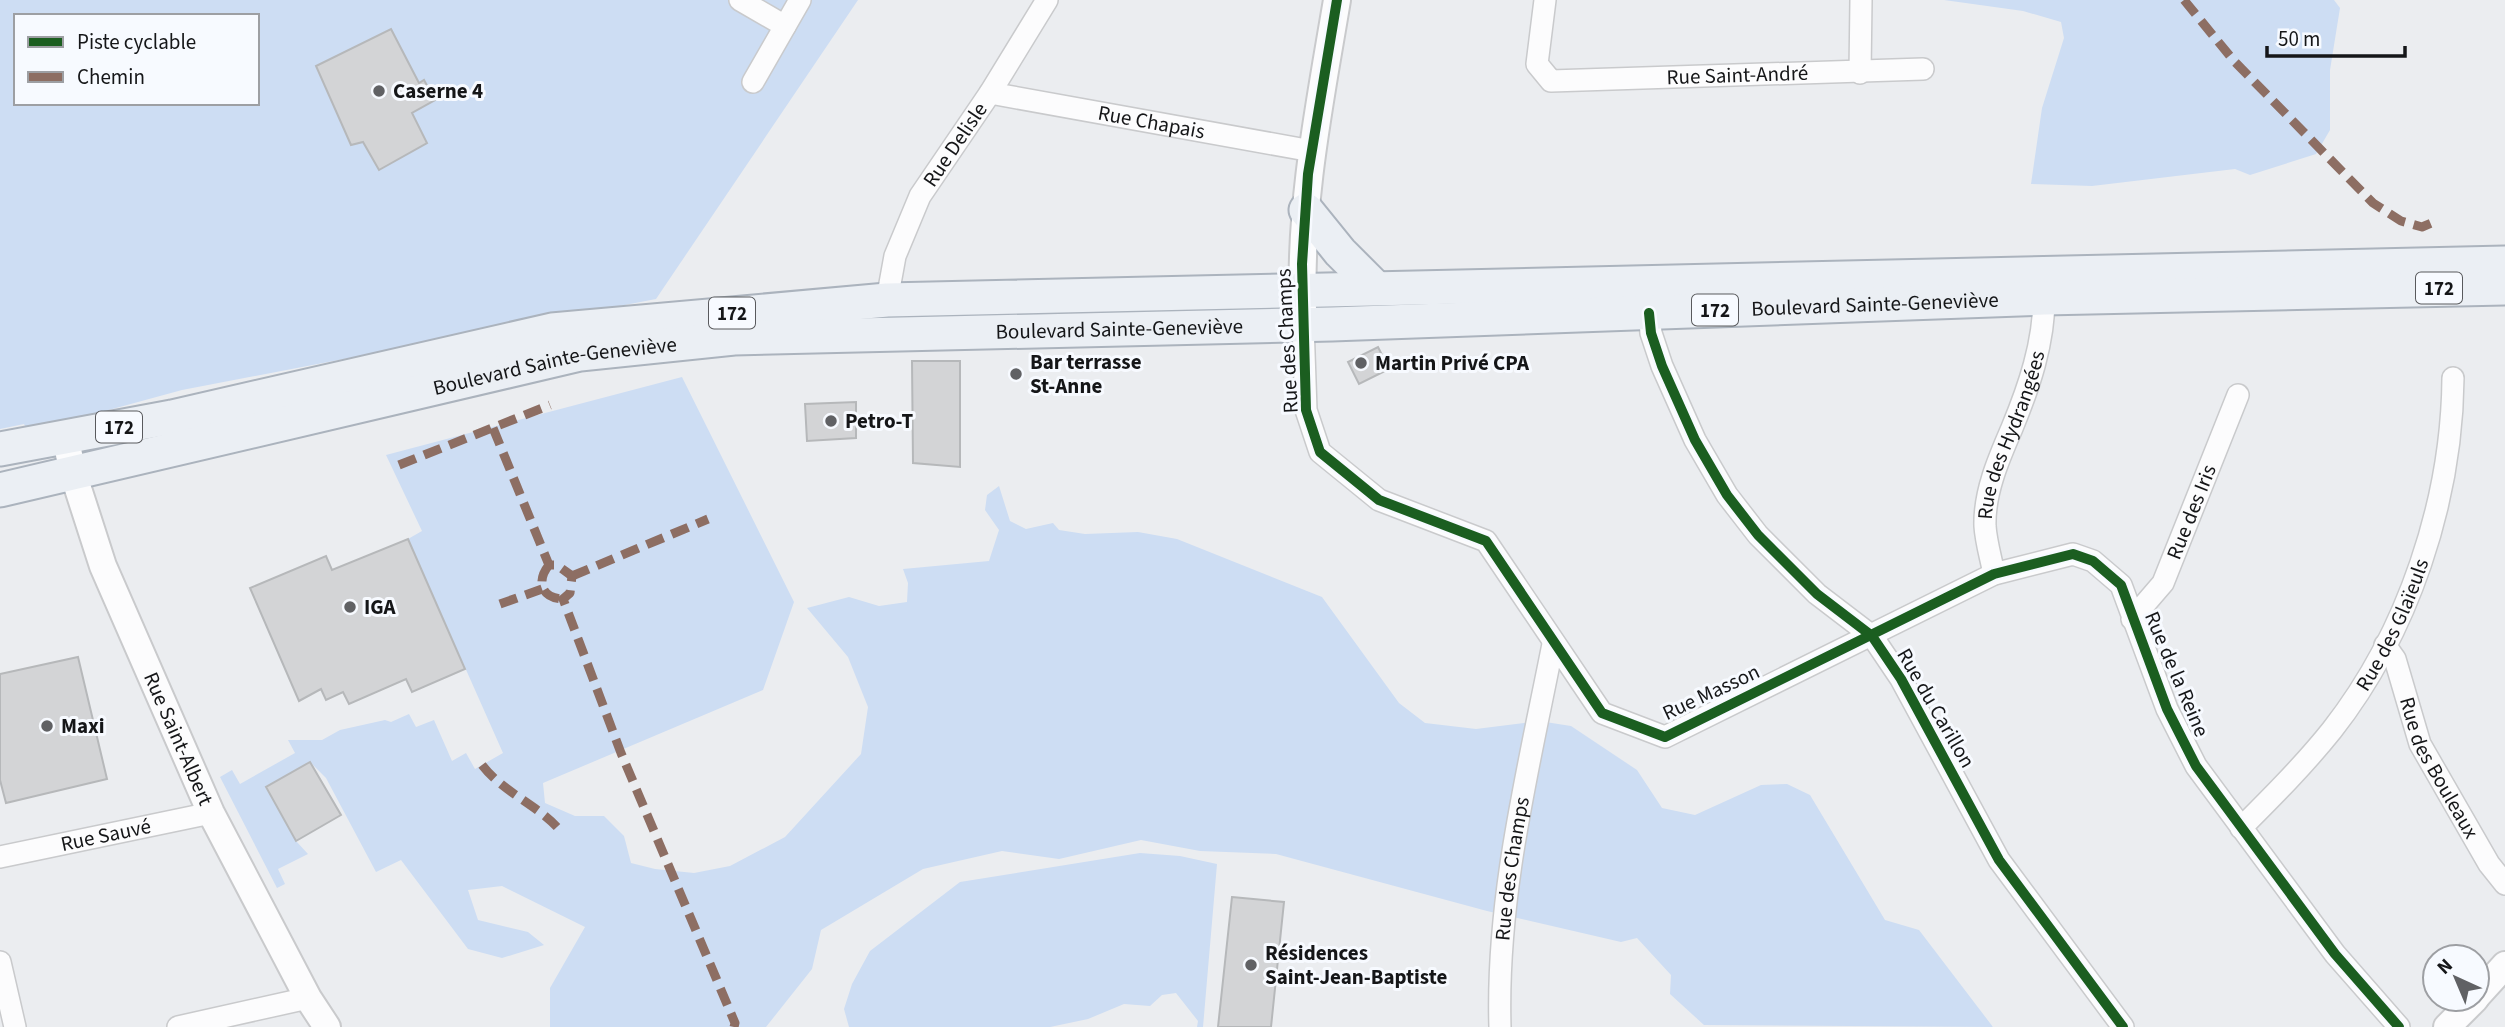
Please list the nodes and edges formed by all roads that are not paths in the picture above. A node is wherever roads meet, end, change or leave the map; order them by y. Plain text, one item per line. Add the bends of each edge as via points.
1 (740, 0) edge
2 (800, 0) edge
3 (1047, 0) edge
4 (1337, 0) edge
5 (1545, 0) edge
6 (1861, 0) edge
7 (785, 26) junction
8 (1923, 69) dead end
9 (1860, 73) junction
10 (753, 82) dead end
11 (990, 93) junction
12 (1312, 151) junction
13 (1306, 210) junction
14 (2505, 263) edge
15 (1375, 287) junction
16 (2505, 288) edge
17 (1302, 290) junction
18 (2043, 298) junction
19 (887, 300) junction
20 (1649, 313) junction
21 (1303, 324) junction
22 (2453, 378) dead end
23 (2238, 395) dead end
24 (65, 436) junction
25 (0, 449) edge
26 (73, 472) junction
27 (0, 490) edge
28 (1994, 574) junction
29 (2132, 619) junction
30 (1872, 636) junction
31 (1553, 644) junction
32 (2385, 645) junction
33 (211, 813) junction
34 (2241, 828) junction
35 (0, 857) edge
36 (2505, 884) edge
37 (0, 962) edge
38 (2505, 965) edge
39 (2491, 981) edge
40 (308, 998) junction
41 (2461, 1013) edge
42 (15, 1027) edge
43 (178, 1027) edge
44 (327, 1027) edge
45 (1500, 1027) edge
46 (2123, 1027) edge
47 (2399, 1027) edge
48 (2447, 1027) edge

1 - 7 street
2 - 7 street
3 - 11 street, Rue Delisle
4 - 12 street, Rue des Champs
5 - 9 street, Rue Saint-André via 1537,64 1551,81
6 - 9 street
7 - 10 street
8 - 9 street, Rue Saint-André
11 - 12 street, Rue Chapais
11 - 19 street, Rue Delisle via 933,173 908,218
12 - 13 street, Rue des Champs
13 - 15 main road
13 - 17 street, Rue des Champs
14 - 15 main road, Boulevard Sainte-Geneviève / 172
15 - 17 main road, Boulevard Sainte-Geneviève / 172
16 - 18 main road, Boulevard Sainte-Geneviève / 172
17 - 19 main road, Boulevard Sainte-Geneviève / 172
17 - 21 street, Rue des Champs
18 - 20 main road, Boulevard Sainte-Geneviève / 172
18 - 28 street, Rue des Hydrangées via 2039,346 1987,505 1985,526
19 - 24 main road, Boulevard Sainte-Geneviève / 172 via 552,330 172,417
20 - 21 main road, Boulevard Sainte-Geneviève / 172
20 - 30 street, Rue du Carillon via 1662,366 1695,440 1727,495 1758,535 1817,594
21 - 26 main road, Boulevard Sainte-Geneviève / 172 via 734,338 580,354
21 - 31 street, Rue des Champs via 1306,410 1320,452 1378,500 1486,541
22 - 32 street, Rue des Glaïeuls via 2447,447 2429,531 2417,574
23 - 29 street, Rue des Iris via 2163,583
24 - 25 main road, Boulevard Sainte-Geneviève / 172
24 - 26 street, Rue Saint-Albert
26 - 27 main road, Boulevard Sainte-Geneviève / 172
26 - 33 street, Rue Saint-Albert via 103,566
28 - 29 street, Rue de la Reine via 2073,554 2093,561 2121,584
28 - 30 street, Rue de la Reine
29 - 34 street, Rue de la Reine via 2166,709 2190,755
30 - 31 street, Rue Masson via 1665,737 1602,713
30 - 46 street, Rue du Carillon via 1901,679 1999,860
31 - 45 street, Rue des Champs via 1507,878
32 - 34 street, Rue des Glaïeuls via 2332,730
32 - 36 street, Rue des Bouleaux via 2395,659 2420,744
33 - 35 street, Rue Sauvé
33 - 40 street, Rue Saint-Albert
34 - 47 street, Rue de la Reine via 2335,954
37 - 42 street
38 - 39 street
40 - 43 street
40 - 44 street, Rue Saint-Albert
41 - 48 street

